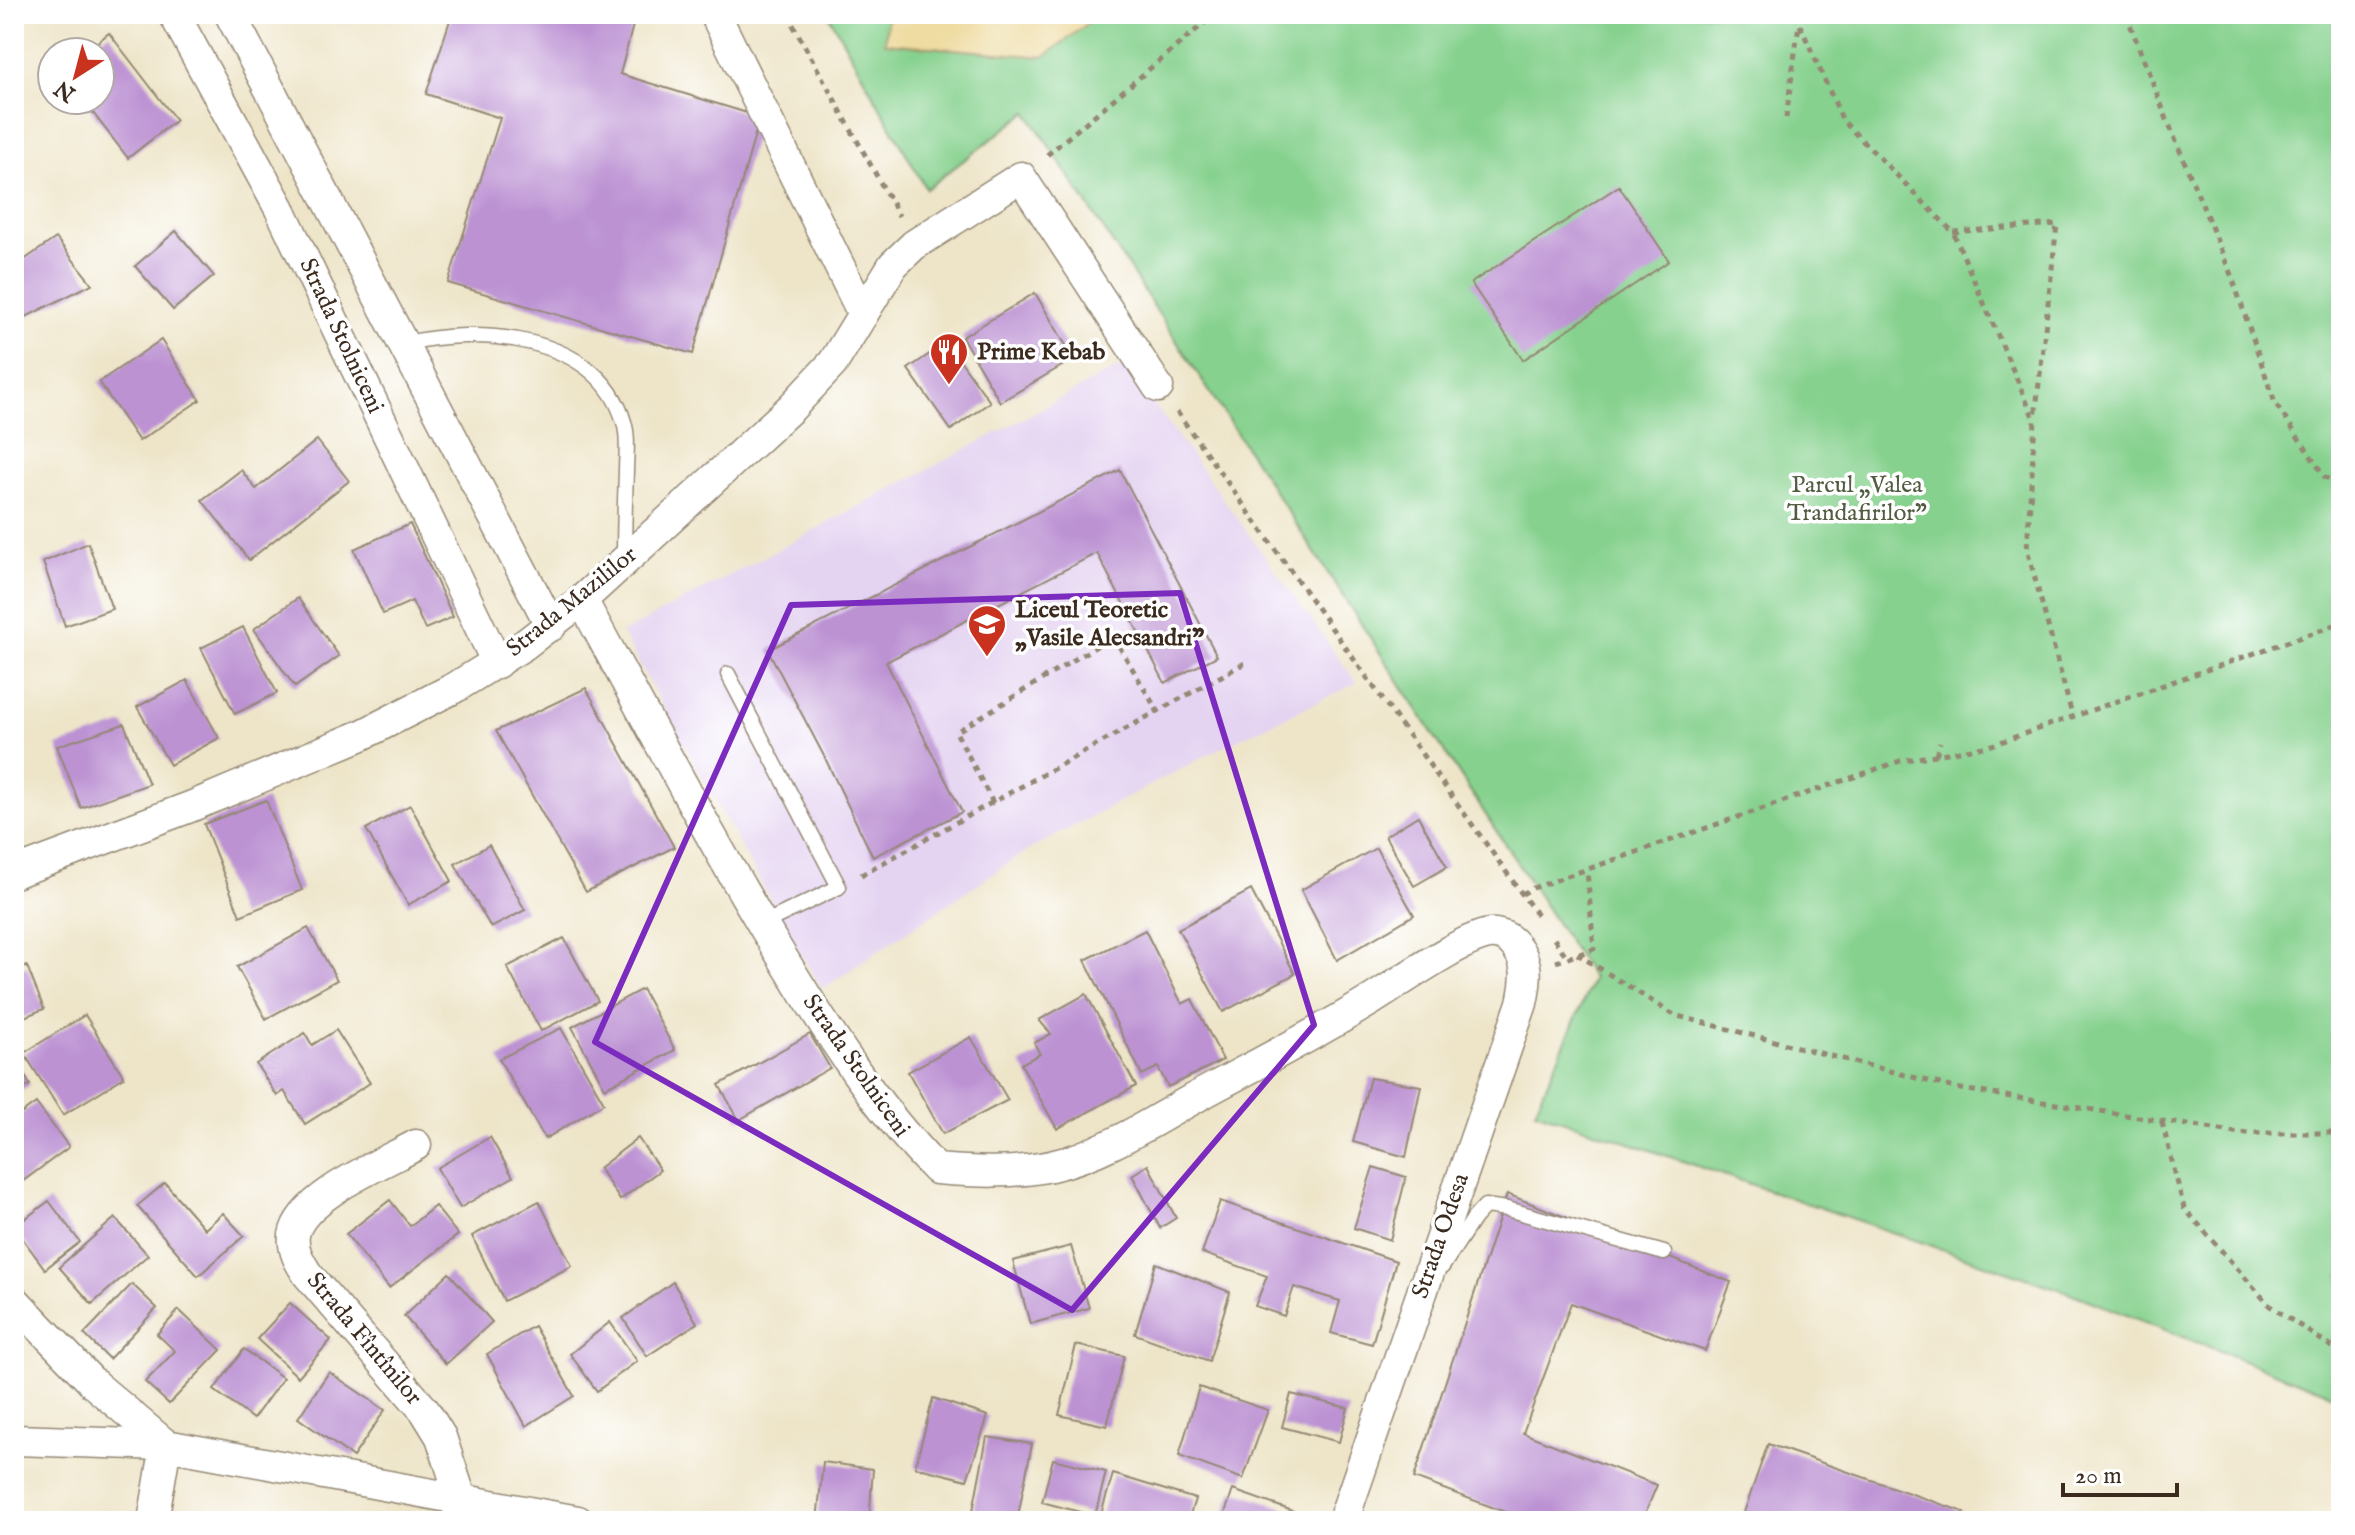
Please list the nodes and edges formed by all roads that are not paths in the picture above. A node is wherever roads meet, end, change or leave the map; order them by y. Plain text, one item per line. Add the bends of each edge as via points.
1 (174, 14) edge
2 (230, 14) edge
3 (715, 14) edge
4 (863, 314) junction
5 (403, 344) junction
6 (1158, 387) road end
7 (623, 562) junction
8 (582, 600) junction
9 (551, 626) junction
10 (497, 663) junction
11 (728, 674) dead end
12 (17, 864) edge
13 (762, 924) junction
14 (1523, 963) joint
15 (416, 1145) dead end
16 (1664, 1253) dead end
17 (14, 1300) edge
18 (1416, 1308) junction
19 (14, 1440) edge
20 (166, 1445) junction
21 (459, 1509) edge
22 (153, 1521) edge
23 (578, 1521) edge
24 (1343, 1521) edge

1 - 10 street, Strada Stolniceni via 280,209
2 - 5 street
3 - 4 street
4 - 6 street, Strada Mazililor via 893,265 914,245 1021,177
4 - 7 street, Strada Mazililor via 833,363 792,407
5 - 7 lane via 433,337 544,345 574,359 601,382 619,409 627,438
5 - 9 street
7 - 8 street, Strada Mazililor
8 - 9 street, Strada Mazililor
8 - 13 street, Strada Stolniceni
9 - 10 street, Strada Mazililor
10 - 12 street, Strada Mazililor via 338,745 205,801
11 - 13 lane via 839,887
13 - 14 street, Strada Stolniceni via 865,1088 910,1143 936,1169 977,1173 1051,1166 1099,1151 1356,1010 1467,942 1492,933 1507,938
14 - 18 street, Strada Odesa via 1522,1003
15 - 21 street, Strada Fîntînilor via 326,1194 295,1232 294,1244 308,1275 425,1411 441,1437
16 - 18 lane via 1485,1206
17 - 20 street via 94,1384
18 - 24 street, Strada Odesa
19 - 20 street
20 - 21 street
20 - 22 street
21 - 23 street

